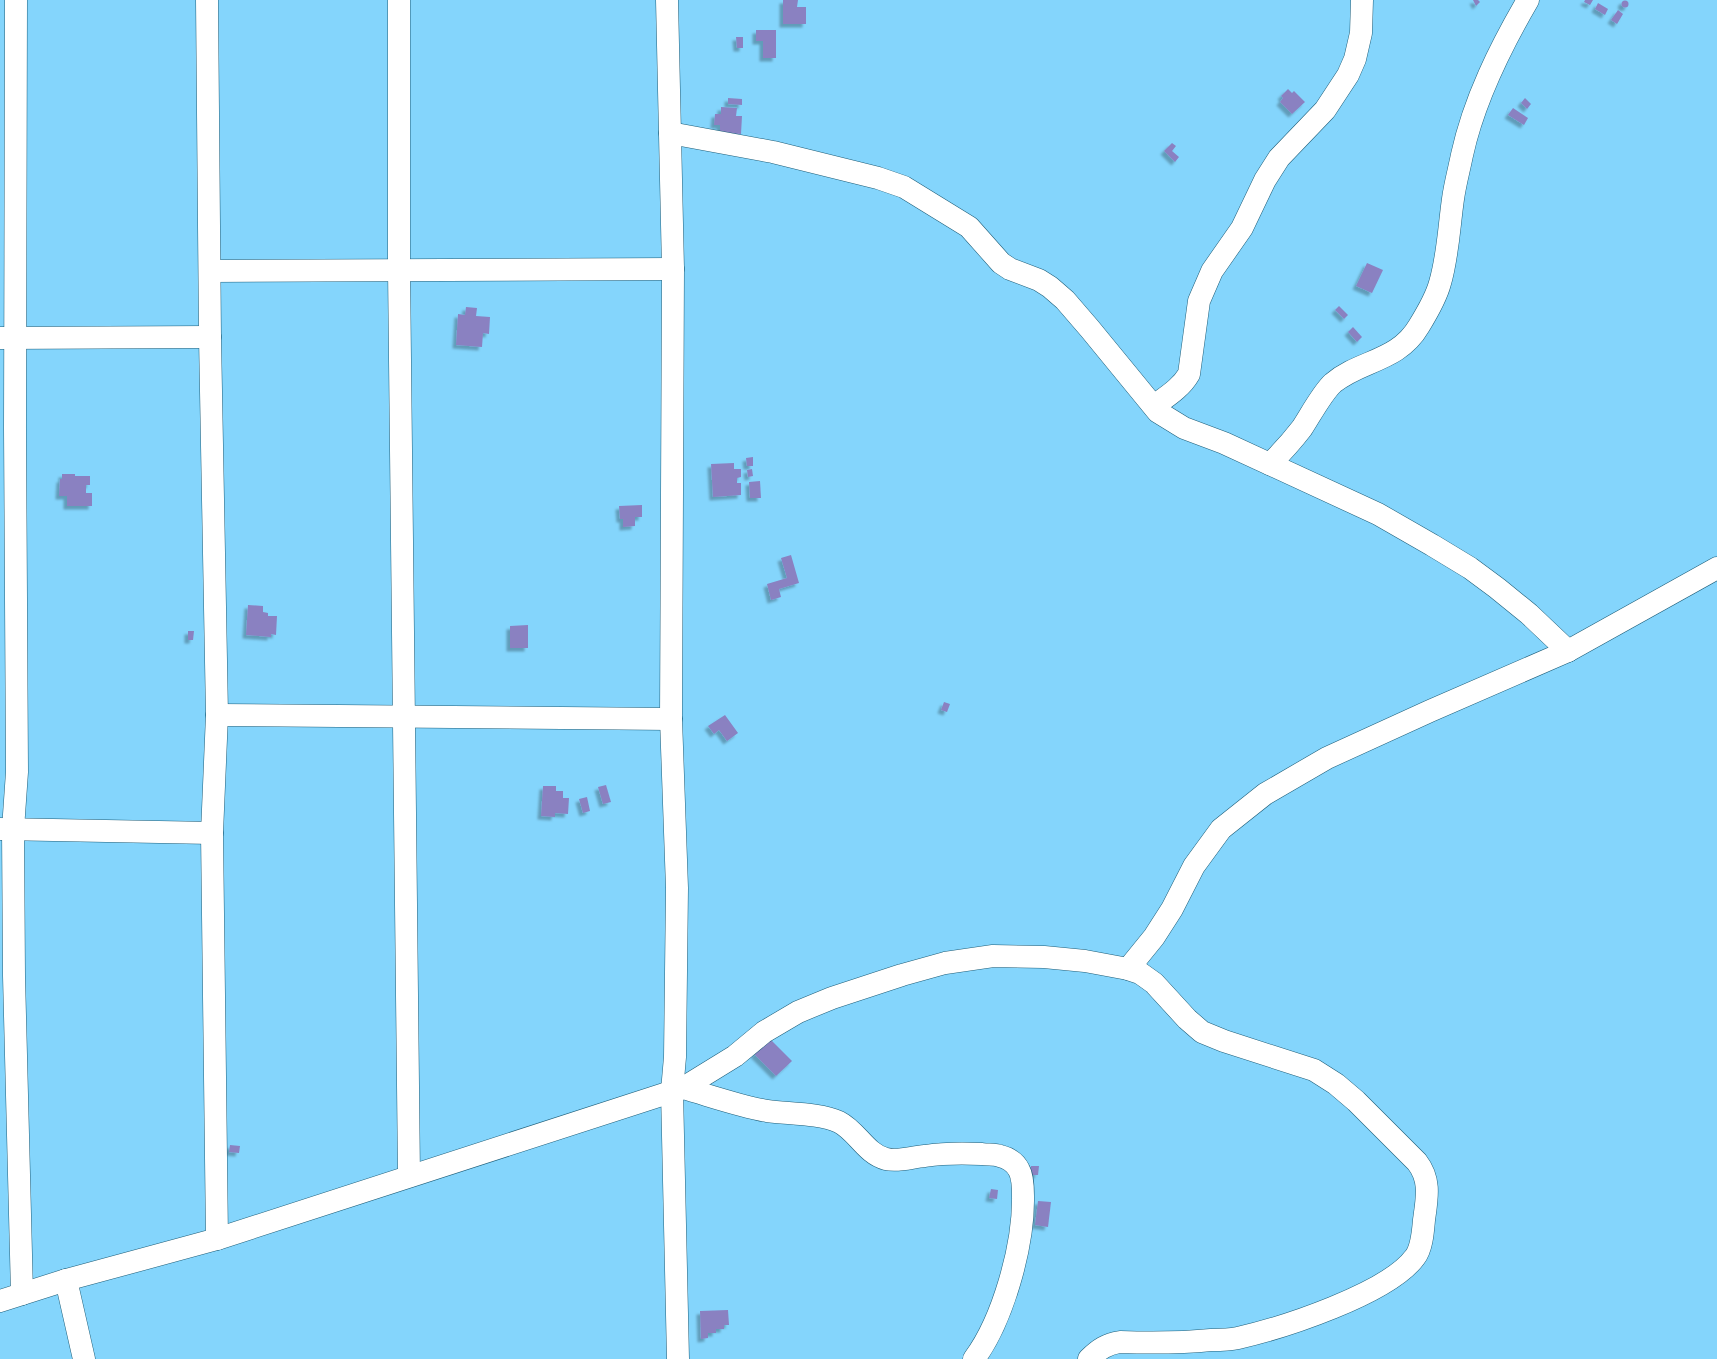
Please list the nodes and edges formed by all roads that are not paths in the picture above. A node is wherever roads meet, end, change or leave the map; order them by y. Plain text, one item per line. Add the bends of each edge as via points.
1 (16, 0) edge
2 (207, 0) edge
3 (399, 0) edge
4 (667, 0) edge
5 (1362, 0) edge
6 (1528, 0) edge
7 (670, 133) junction
8 (673, 269) junction
9 (399, 270) junction
10 (210, 271) junction
11 (210, 337) junction
12 (8, 338) edge
13 (1154, 406) junction
14 (1270, 464) junction
15 (1717, 568) edge
16 (1568, 651) junction
17 (216, 714) junction
18 (403, 717) junction
19 (671, 719) junction
20 (7, 829) edge
21 (212, 833) junction
22 (1128, 969) junction
23 (7, 976) edge
24 (678, 1090) junction
25 (409, 1176) junction
26 (217, 1239) junction
27 (66, 1280) junction
28 (22, 1294) junction
29 (0, 1301) edge
30 (84, 1359) edge
31 (678, 1359) edge
32 (974, 1359) edge
33 (1089, 1359) edge

1 - 12 street
2 - 10 street
3 - 9 street
4 - 7 street
5 - 13 street via 1361,34 1348,75 1325,110 1279,158 1265,180 1242,228 1212,271 1199,301 1189,374 1185,382
6 - 14 street via 1499,52 1472,121 1453,199 1440,284 1430,308 1404,345 1390,355 1332,384 1301,429
7 - 8 street
7 - 13 street via 780,153 872,176 904,187 969,227 1001,263 1039,280 1065,300
8 - 9 street
8 - 19 street
9 - 10 street
9 - 18 street
10 - 11 street
11 - 12 street
11 - 17 street
12 - 20 street via 17,772
13 - 14 street via 1158,412 1184,428
14 - 16 street via 1378,514 1470,568 1529,614
15 - 16 street
16 - 22 street via 1327,758 1265,794 1221,829 1194,866 1154,937
17 - 18 street
17 - 21 street
18 - 19 street
18 - 25 street
19 - 24 street via 678,888 675,1057
20 - 21 street
20 - 23 street
21 - 26 street
22 - 24 street via 1044,957 993,956 945,963 832,998 798,1012 764,1032 728,1060
22 - 33 street via 1140,973 1154,983 1202,1032 1314,1070 1336,1084 1424,1171 1427,1182 1426,1209 1422,1237 1415,1257 1398,1273 1370,1292 1305,1318 1237,1338 1187,1343 1120,1342 1109,1344
23 - 28 street
24 - 25 street
24 - 31 street
24 - 32 street via 766,1110 823,1117 839,1122 876,1155 886,1159 900,1160 960,1153 1000,1156 1012,1161 1020,1170 1022,1182 1022,1230 1012,1277 993,1326
25 - 26 street
26 - 27 street
27 - 28 street
27 - 30 street
28 - 29 street

